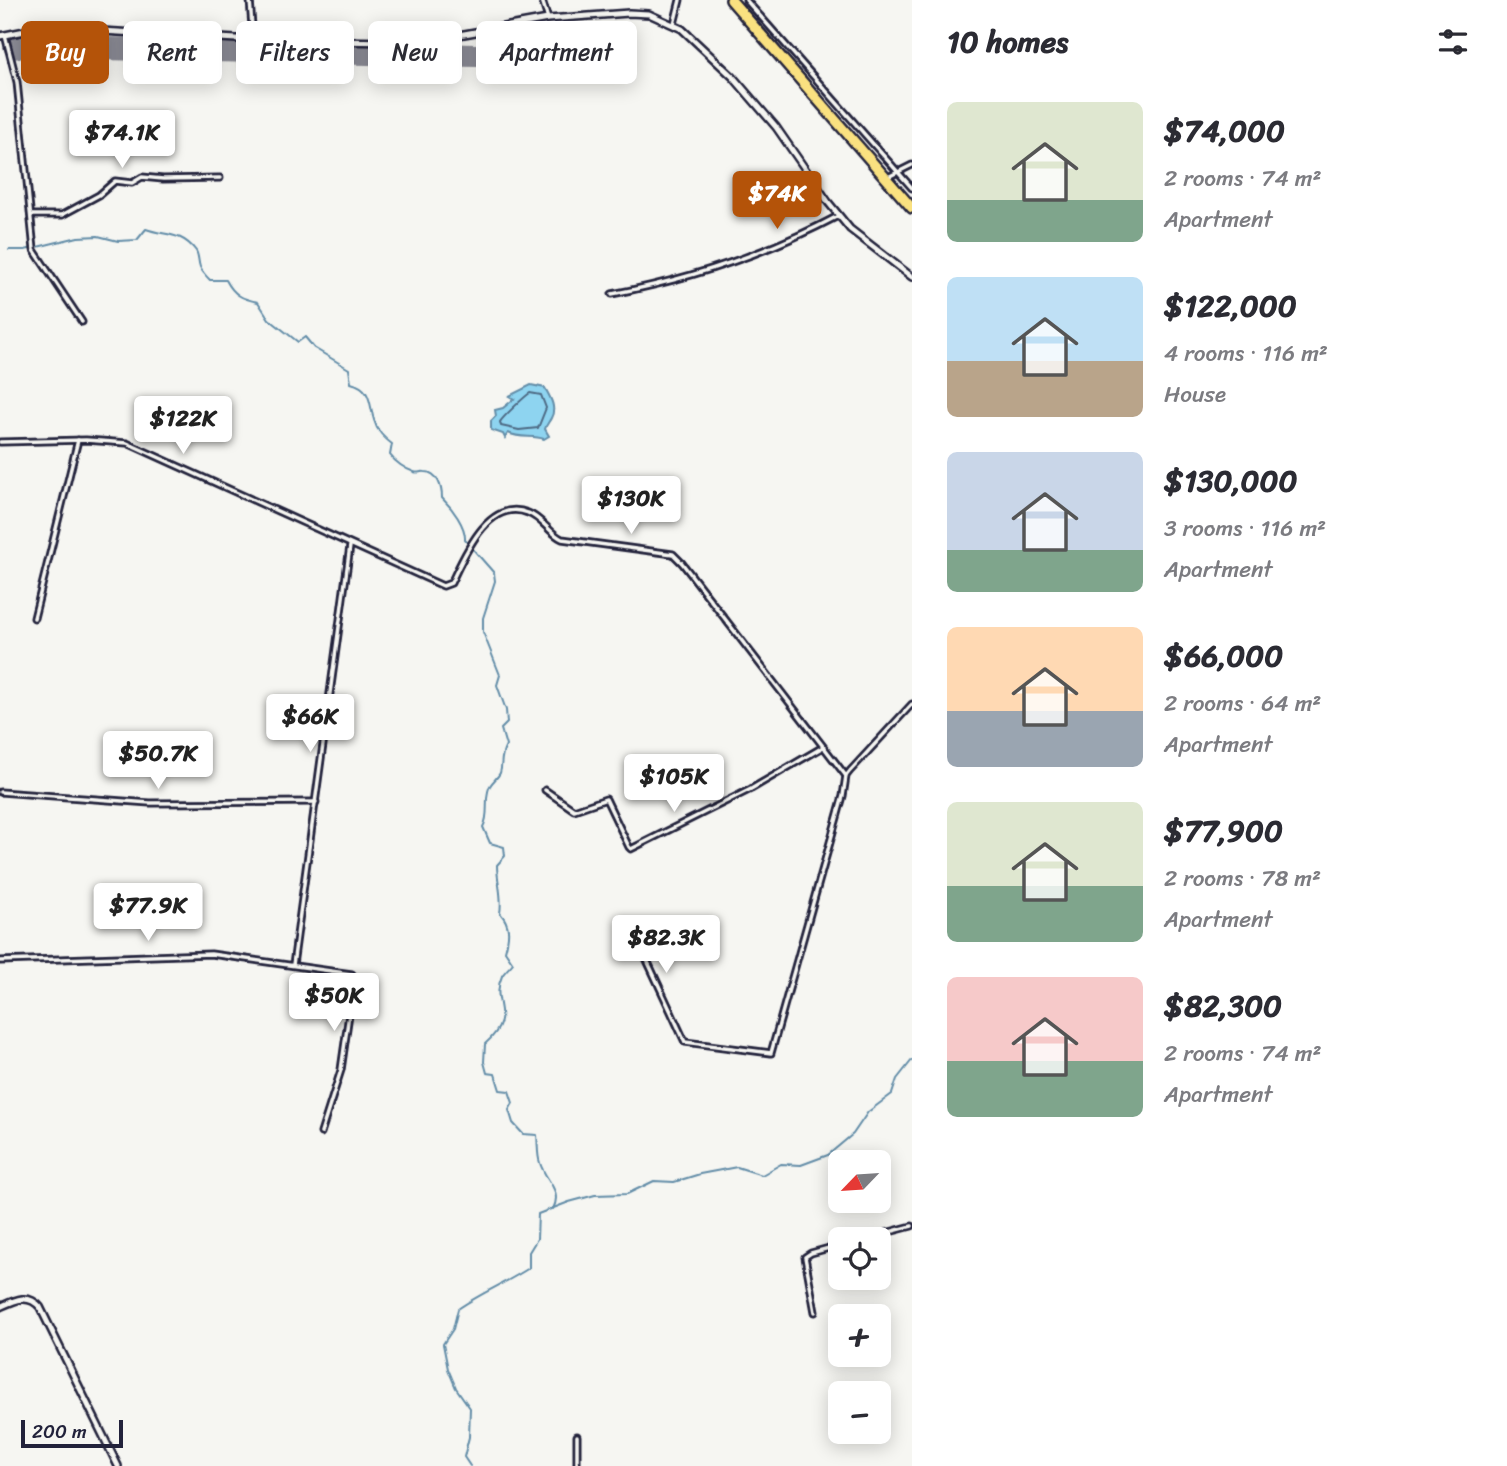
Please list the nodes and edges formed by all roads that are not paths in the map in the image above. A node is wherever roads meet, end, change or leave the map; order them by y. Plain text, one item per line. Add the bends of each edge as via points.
1 (250, 0) edge
2 (542, 0) edge
3 (680, 0) edge
4 (731, 0) edge
5 (746, 0) edge
6 (548, 19) junction
7 (252, 21) edge
8 (674, 24) junction
9 (3, 35) edge
10 (236, 39) edge
11 (354, 41) edge
12 (912, 165) edge
13 (897, 171) junction
14 (220, 178) dead end
15 (886, 178) junction
16 (912, 188) edge
17 (912, 208) edge
18 (31, 215) junction
19 (838, 216) junction
20 (912, 277) edge
21 (612, 294) dead end
22 (82, 322) dead end
23 (78, 440) junction
24 (0, 442) edge
25 (350, 546) junction
26 (34, 618) dead end
27 (912, 704) edge
28 (823, 747) junction
29 (846, 776) junction
30 (545, 790) dead end
31 (0, 792) edge
32 (316, 802) junction
33 (646, 958) dead end
34 (0, 961) edge
35 (293, 965) junction
36 (321, 1133) dead end
37 (912, 1226) edge
38 (891, 1232) edge
39 (828, 1248) edge
40 (0, 1307) edge
41 (815, 1312) dead end
42 (577, 1436) dead end
43 (118, 1466) edge
44 (577, 1466) edge

1 - 7 street
2 - 6 street
3 - 8 street
4 - 15 highway
5 - 13 street
6 - 8 street via 629,13 649,14
6 - 11 street via 425,41
8 - 19 street via 749,93
9 - 10 street via 68,29
9 - 18 street via 17,82
12 - 13 street
13 - 15 street
13 - 16 street
14 - 18 street via 115,181 62,215
15 - 17 highway
18 - 22 street via 34,250
19 - 20 street via 860,239
19 - 21 street via 741,258
23 - 24 street
23 - 25 street via 127,443
23 - 26 street
25 - 28 street via 448,586 480,529 501,514 520,510 541,520 562,539 673,554
25 - 32 street
27 - 29 street
28 - 29 street
28 - 30 street via 633,849 606,799 574,810
29 - 33 street via 770,1055 685,1042
31 - 32 street via 150,803
32 - 35 street
34 - 35 street via 211,954
35 - 36 street via 350,973 354,979 341,1070
37 - 38 street
39 - 41 street via 805,1257
40 - 43 street via 27,1299 40,1307
42 - 44 street

